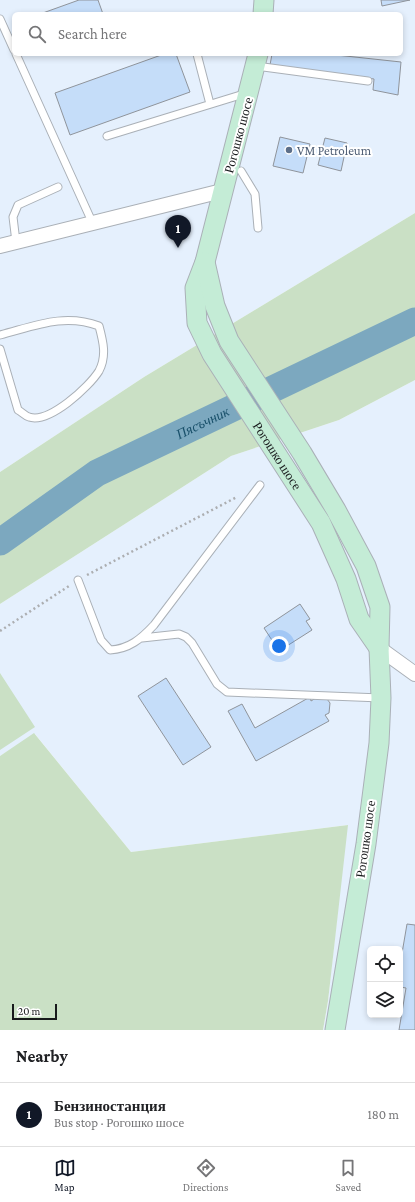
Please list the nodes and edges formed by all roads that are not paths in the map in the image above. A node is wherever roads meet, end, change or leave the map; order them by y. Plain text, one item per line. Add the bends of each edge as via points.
1 (264, 0) edge
2 (262, 12) edge
3 (0, 19) edge
4 (12, 46) edge
5 (17, 56) edge
6 (198, 56) edge
7 (257, 60) edge
8 (368, 82) dead end
9 (250, 92) junction
10 (210, 104) junction
11 (107, 136) dead end
12 (241, 170) dead end
13 (58, 187) dead end
14 (222, 191) junction
15 (93, 224) junction
16 (258, 228) dead end
17 (16, 242) junction
18 (0, 246) edge
19 (205, 262) junction
20 (0, 335) edge
21 (0, 349) edge
22 (260, 485) road end
23 (78, 580) road end
24 (142, 638) junction
25 (379, 648) junction
26 (415, 674) edge
27 (382, 698) junction
28 (335, 1030) edge

1 - 2 main road
3 - 4 lane
5 - 15 lane
6 - 10 lane
7 - 8 lane
7 - 9 main road, Рогошко шосе
9 - 10 lane
9 - 14 main road, Рогошко шосе
10 - 11 lane
12 - 16 lane via 255,194
13 - 17 lane via 18,205 13,217
14 - 15 street
14 - 19 main road, Рогошко шосе
15 - 17 street
17 - 18 street
19 - 25 main road, Рогошко шосе via 215,306 229,341 302,453 366,566 380,607
19 - 25 main road, Рогошко шосе via 195,288 197,323 212,354 321,523 346,579 359,619
20 - 21 lane via 60,320 84,320 99,326 105,347 99,371 75,398 50,415 30,418 18,410
22 - 24 lane
23 - 24 lane via 101,640 110,650 123,649
24 - 27 lane via 179,634 186,637 217,684 227,692
25 - 26 street
25 - 27 main road, Рогошко шосе
27 - 28 main road, Рогошко шосе via 366,844

